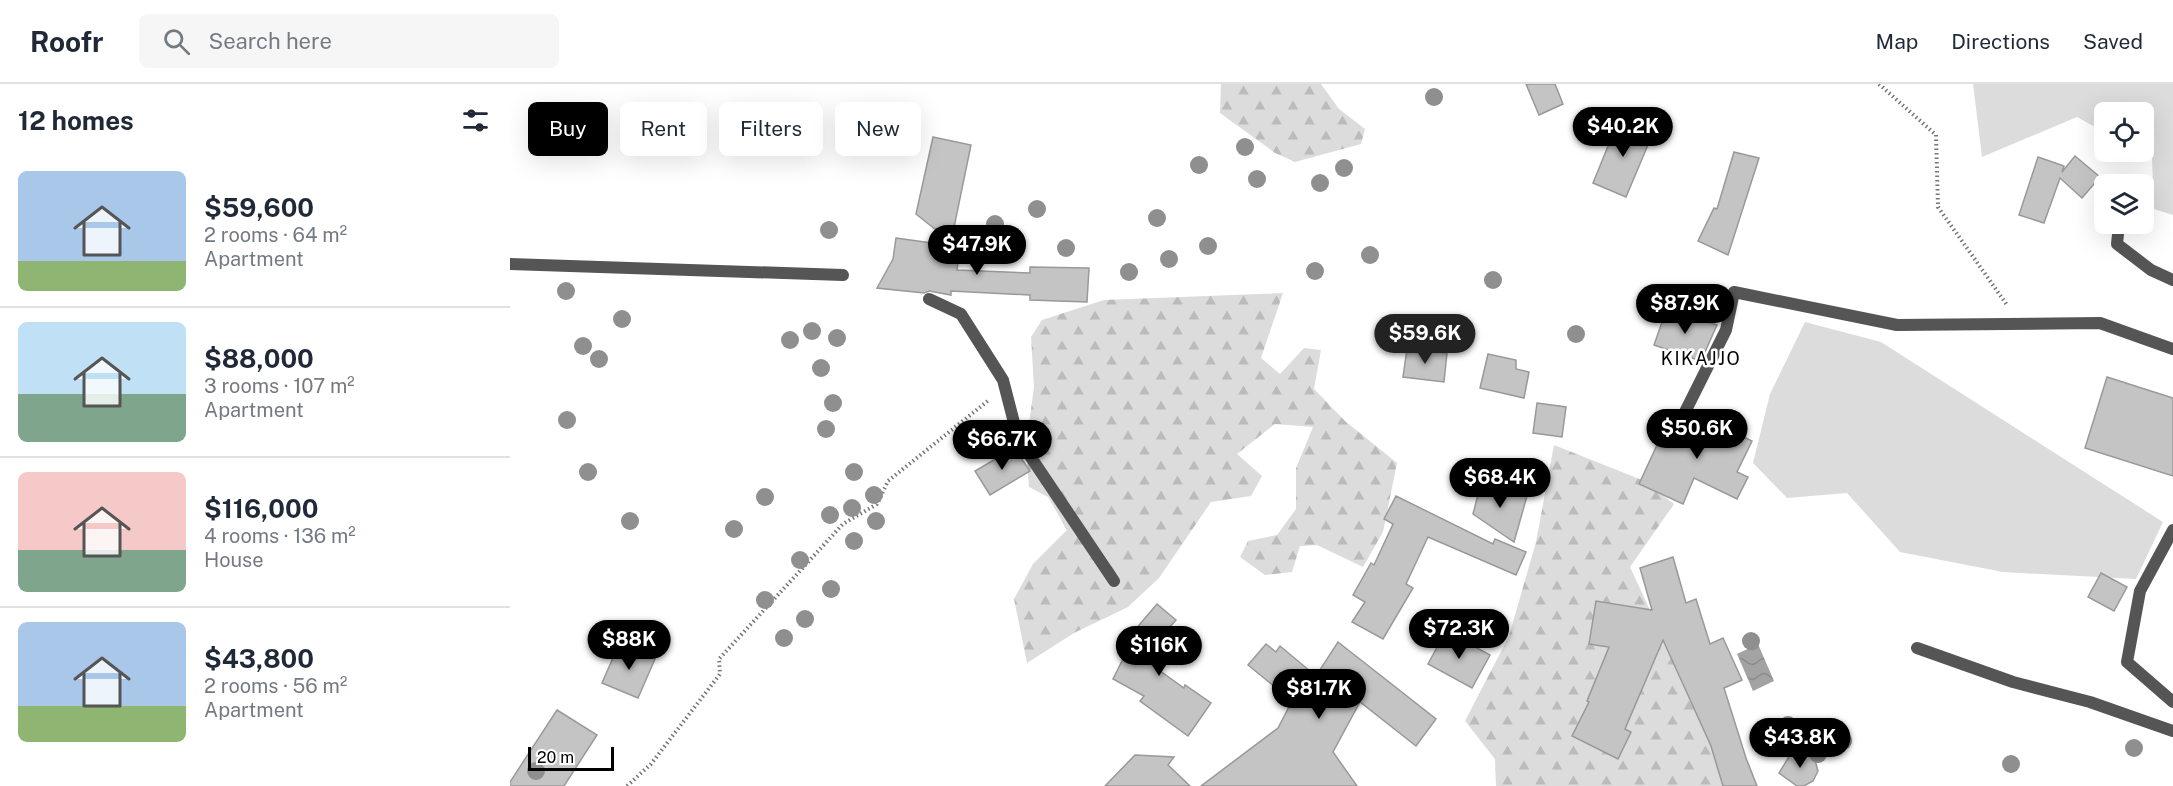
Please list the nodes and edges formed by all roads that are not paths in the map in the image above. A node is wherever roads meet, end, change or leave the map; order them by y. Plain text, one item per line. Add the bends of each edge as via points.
1 (2118, 234) edge
2 (510, 264) edge
3 (843, 274) dead end
4 (2173, 280) edge
5 (929, 299) dead end
6 (2173, 349) edge
7 (1678, 426) dead end
8 (2173, 530) edge
9 (1114, 581) dead end
10 (1917, 648) dead end
11 (2173, 702) edge
12 (2173, 731) edge

1 - 4 street via 2117,244 2151,270
2 - 3 street
5 - 9 street via 961,314 1003,380 1018,438
6 - 7 street via 2100,323 1897,325 1734,292 1726,330
8 - 11 street via 2140,591 2127,662
10 - 12 street

